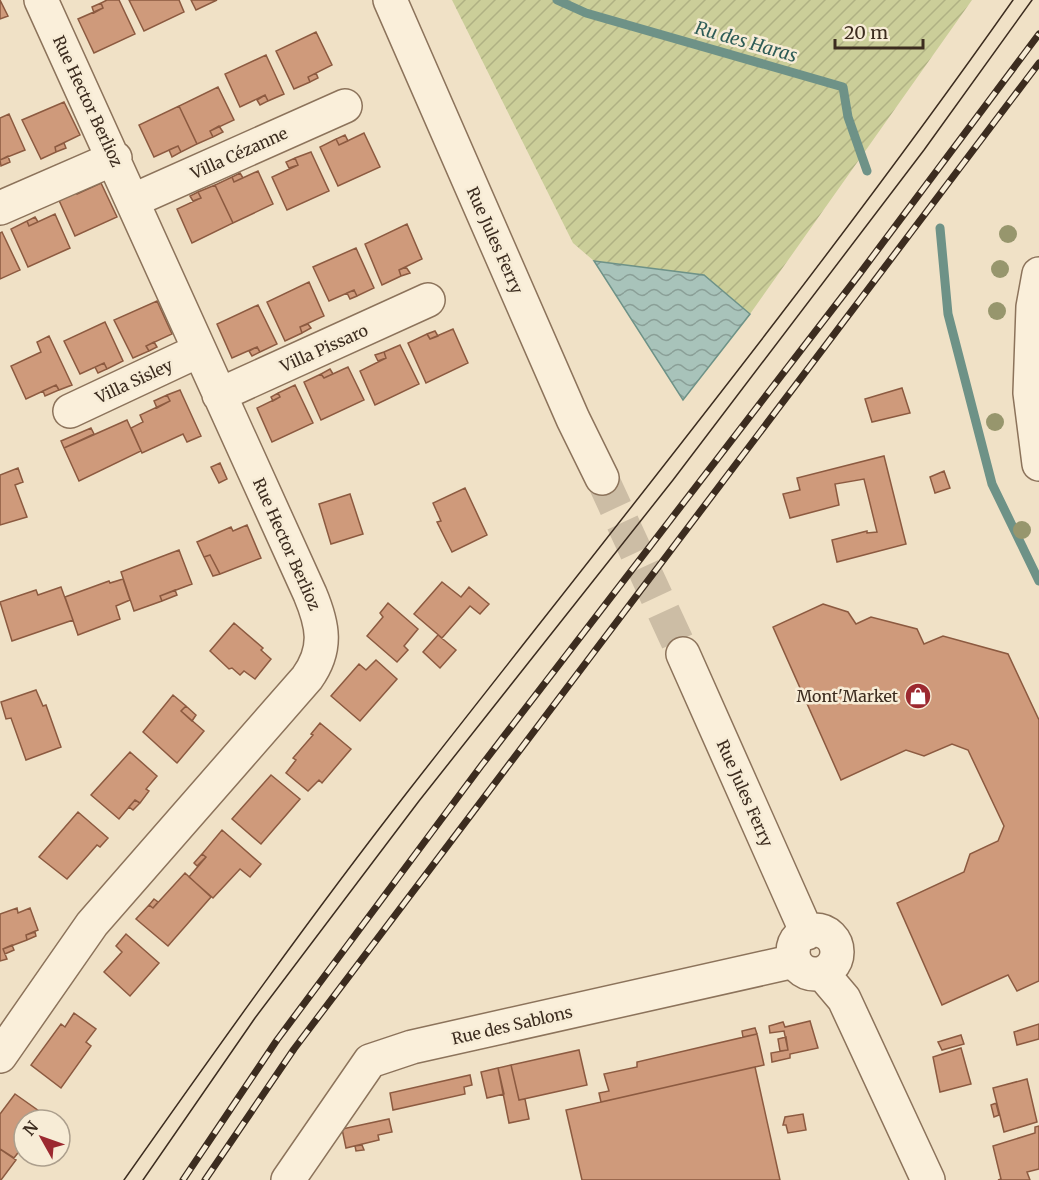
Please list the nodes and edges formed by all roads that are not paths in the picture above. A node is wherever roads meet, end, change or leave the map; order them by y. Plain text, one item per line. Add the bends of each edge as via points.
1 (390, 0) edge
2 (49, 3) edge
3 (345, 106) dead end
4 (115, 158) junction
5 (134, 200) junction
6 (0, 208) edge
7 (1039, 274) edge
8 (428, 300) dead end
9 (198, 351) junction
10 (219, 395) junction
11 (70, 411) dead end
12 (1039, 464) edge
13 (602, 478) tunnel mouth
14 (682, 654) tunnel mouth
15 (808, 956) junction
16 (0, 1056) edge
17 (288, 1180) edge
18 (928, 1180) edge

1 - 13 street, Rue Jules Ferry
2 - 4 street, Rue Hector Berlioz
3 - 5 street, Villa Cézanne
4 - 5 street, Rue Hector Berlioz
4 - 6 street
5 - 9 street, Rue Hector Berlioz
7 - 12 street via 1033,307 1030,393
8 - 10 street, Villa Pissaro
9 - 10 street, Rue Hector Berlioz
9 - 11 street, Villa Sisley
10 - 16 street, Rue Hector Berlioz via 320,617 319,657 307,678 92,924
14 - 15 street, Rue Jules Ferry
15 - 17 street, Rue des Sablons via 412,1047 370,1061
15 - 18 street, Rue Jules Ferry via 844,999

